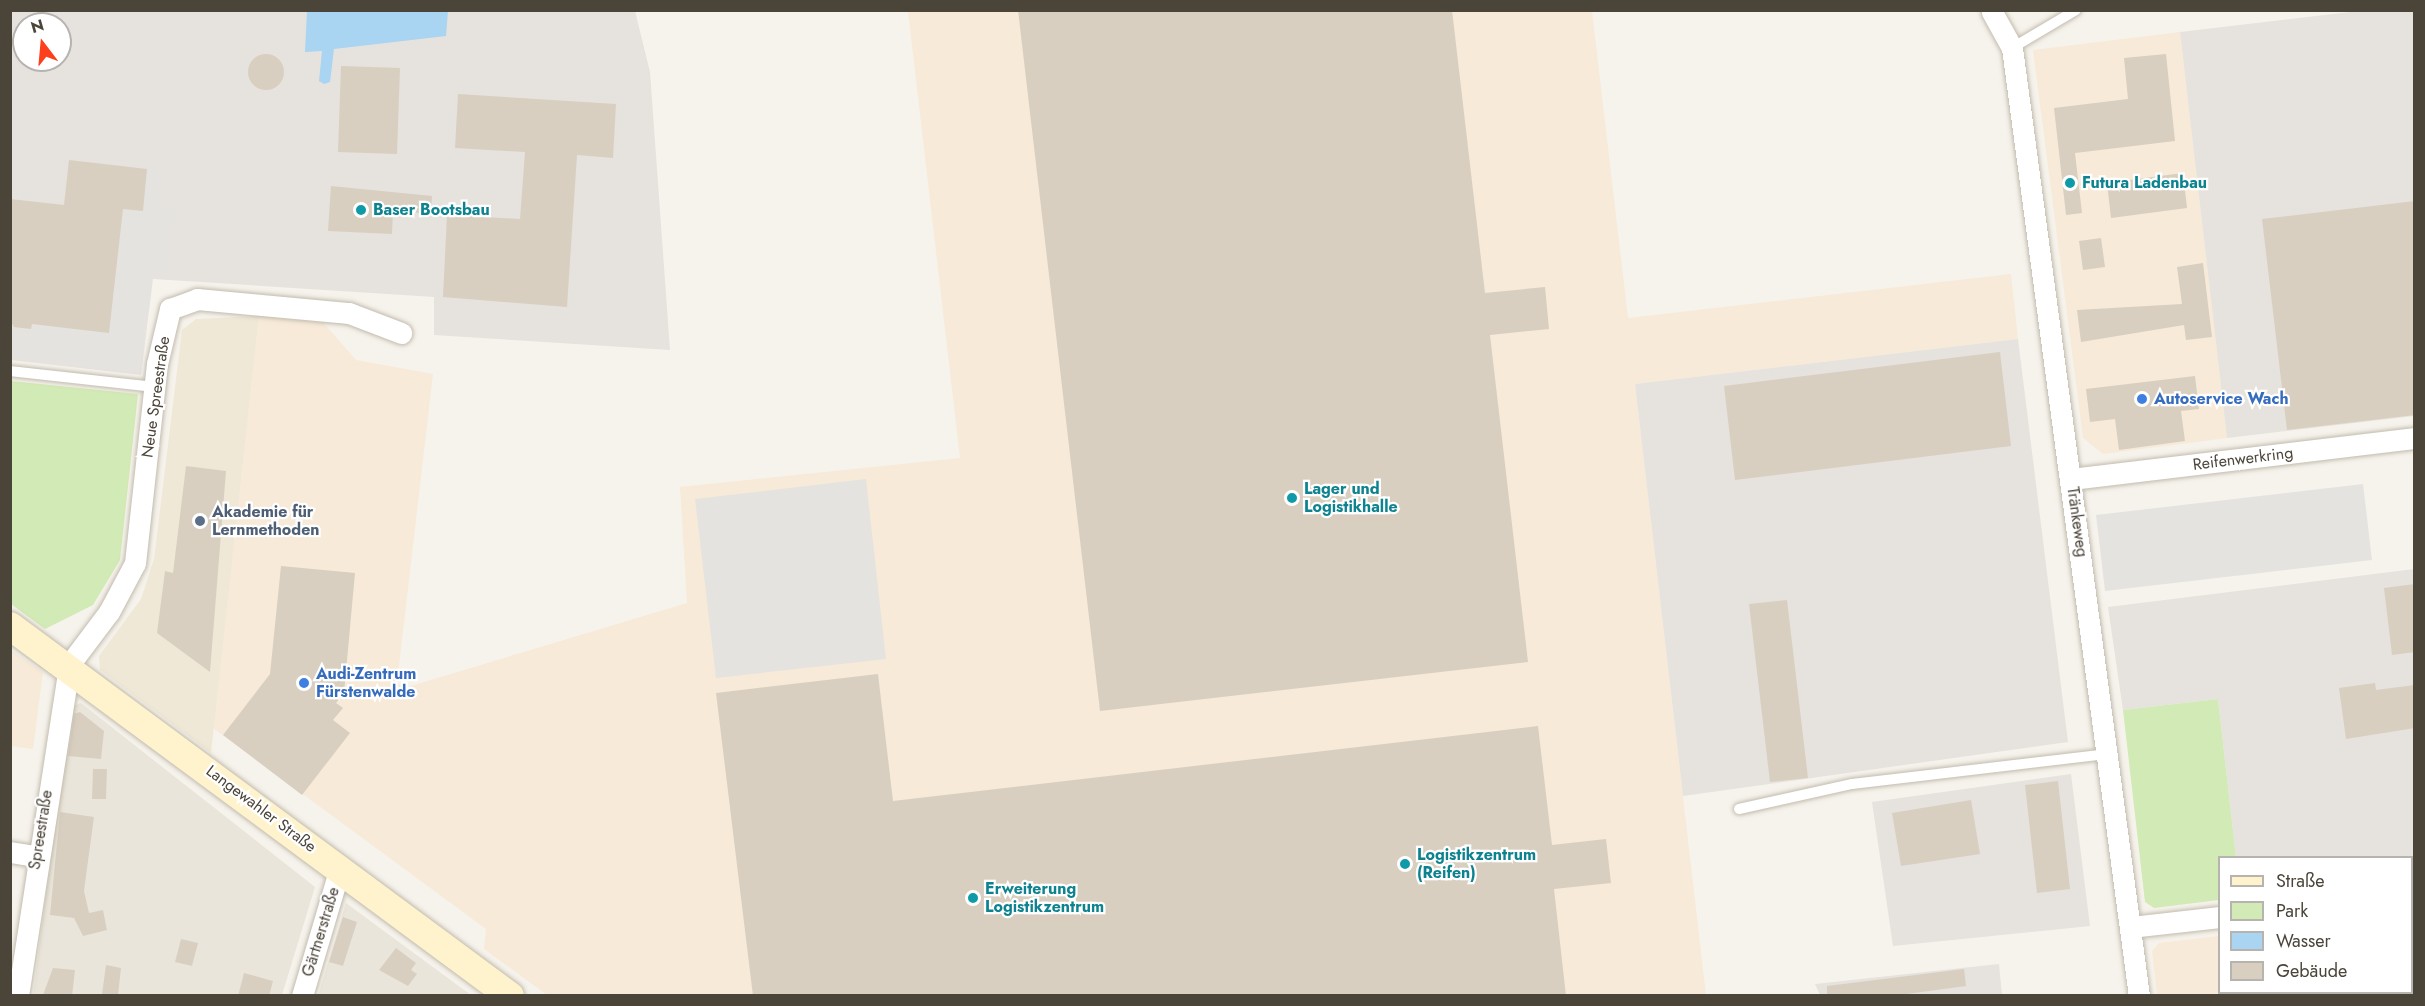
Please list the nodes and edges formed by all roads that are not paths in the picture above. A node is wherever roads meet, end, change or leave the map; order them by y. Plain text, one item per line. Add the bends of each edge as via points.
1 (2076, 10) edge
2 (1992, 12) edge
3 (2012, 48) junction
4 (402, 333) dead end
5 (10, 371) edge
6 (154, 387) junction
7 (2415, 438) edge
8 (2072, 479) junction
9 (10, 626) edge
10 (69, 665) junction
11 (2108, 754) junction
12 (1739, 809) dead end
13 (10, 852) edge
14 (36, 856) junction
15 (340, 868) junction
16 (2218, 917) edge
17 (2131, 927) junction
18 (18, 996) edge
19 (302, 996) edge
20 (510, 996) edge
21 (2139, 996) edge

1 - 3 lane
2 - 3 street, Tränkeweg
3 - 8 street, Tränkeweg
4 - 6 street, Neue Spreestraße via 350,313 197,299 170,309
5 - 6 lane
6 - 10 street, Neue Spreestraße via 135,563 110,612
7 - 8 street, Reifenwerkring
8 - 11 street, Tränkeweg
9 - 10 street, Langewahler Straße
10 - 14 street, Spreestraße
10 - 15 street, Langewahler Straße
11 - 12 lane via 1852,784
11 - 17 street, Tränkeweg
13 - 14 street
14 - 18 street, Spreestraße
15 - 19 street, Gärtnerstraße
15 - 20 street, Langewahler Straße
16 - 17 street
17 - 21 street, Tränkeweg

